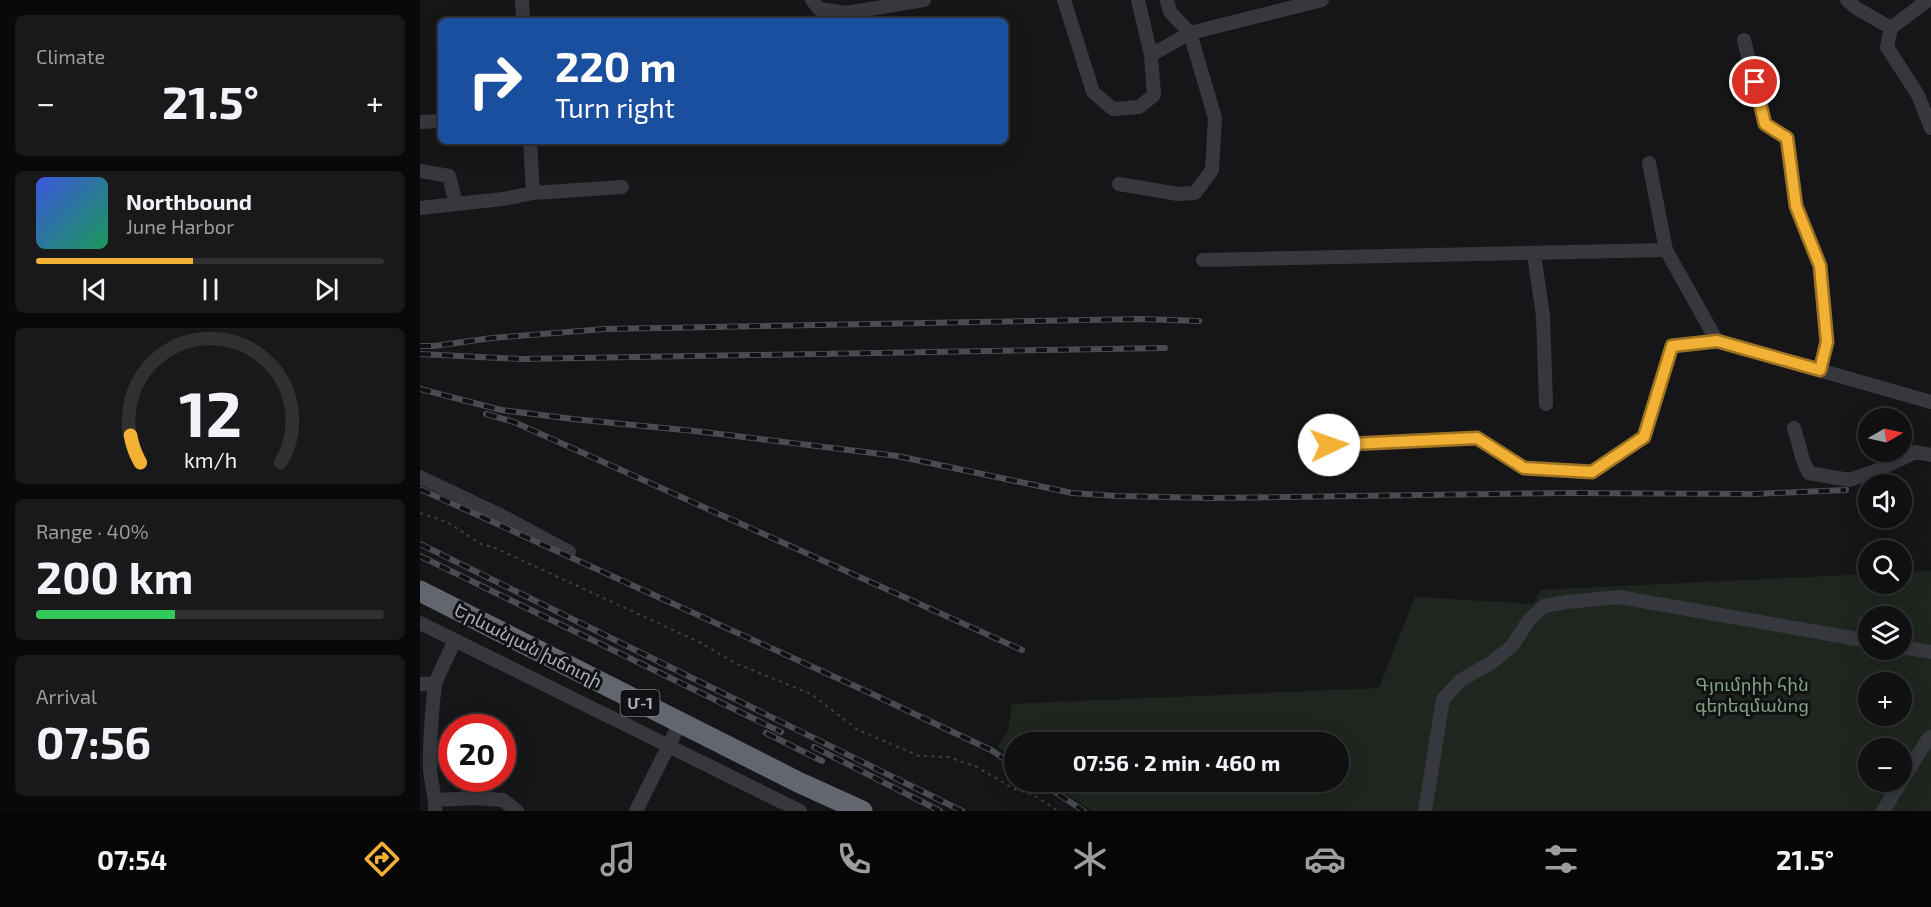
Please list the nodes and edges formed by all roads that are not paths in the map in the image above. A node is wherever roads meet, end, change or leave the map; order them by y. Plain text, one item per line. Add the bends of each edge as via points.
1 (522, 0) edge
2 (812, 0) edge
3 (924, 0) edge
4 (1064, 0) edge
5 (1138, 0) edge
6 (1167, 0) edge
7 (1322, 0) edge
8 (1847, 0) edge
9 (1928, 0) edge
10 (523, 18) edge
11 (1892, 28) junction
12 (1190, 33) junction
13 (1744, 40) dead end
14 (1151, 55) junction
15 (438, 121) edge
16 (420, 122) edge
17 (1931, 128) edge
18 (530, 144) edge
19 (1649, 163) dead end
20 (420, 171) edge
21 (1119, 184) dead end
22 (622, 187) dead end
23 (533, 193) junction
24 (456, 204) junction
25 (420, 208) edge
26 (1666, 250) junction
27 (1534, 254) junction
28 (1203, 260) dead end
29 (1717, 341) junction
30 (1820, 370) junction
31 (1931, 402) edge
32 (1546, 404) dead end
33 (1794, 428) dead end
34 (1329, 445) dead end
35 (1931, 455) edge
36 (420, 477) edge
37 (569, 552) dead end
38 (420, 591) edge
39 (420, 622) edge
40 (1858, 639) edge
41 (455, 640) junction
42 (1912, 649) edge
43 (1931, 652) edge
44 (435, 683) junction
45 (420, 684) edge
46 (680, 723) junction
47 (1931, 738) edge
48 (668, 745) junction
49 (1912, 765) edge
50 (798, 782) junction
51 (1895, 792) edge
52 (435, 805) edge
53 (791, 809) edge
54 (518, 811) edge
55 (636, 811) edge
56 (862, 811) edge
57 (1425, 811) edge
58 (1883, 811) edge

1 - 10 street
2 - 3 street via 819,9 846,13
4 - 14 street via 1093,92 1113,109 1139,107 1154,95
5 - 14 street
6 - 12 street via 1170,12
7 - 12 street
8 - 11 street
9 - 11 street
11 - 17 street via 1887,47 1918,95
12 - 14 street
12 - 21 street via 1215,118 1212,170 1195,193
13 - 30 street via 1765,124 1787,138 1796,206 1820,266 1827,342
15 - 16 street
18 - 23 street
19 - 26 street
20 - 24 street via 449,176
22 - 23 street
23 - 24 street
24 - 25 street
26 - 27 street
26 - 29 street
27 - 28 street
27 - 32 street via 1543,316
29 - 30 street
29 - 34 street via 1672,346 1644,437 1592,472 1524,468 1477,438
30 - 31 street
33 - 35 street via 1809,473 1849,480 1916,452
36 - 37 street
38 - 46 highway, Երևանյան խճուղի / Մ-1
39 - 41 street
40 - 57 street via 1619,597 1544,606 1512,646 1461,680 1443,699
41 - 44 street
41 - 48 street
42 - 43 street
44 - 45 street
44 - 52 street via 430,747
46 - 48 street
46 - 50 highway, Երևանյան խճուղի / Մ-1
47 - 49 street
48 - 53 street
48 - 55 street
50 - 53 street
50 - 56 highway, Երևանյան խճուղի / Մ-1
51 - 58 street
52 - 54 street via 475,798 503,800

